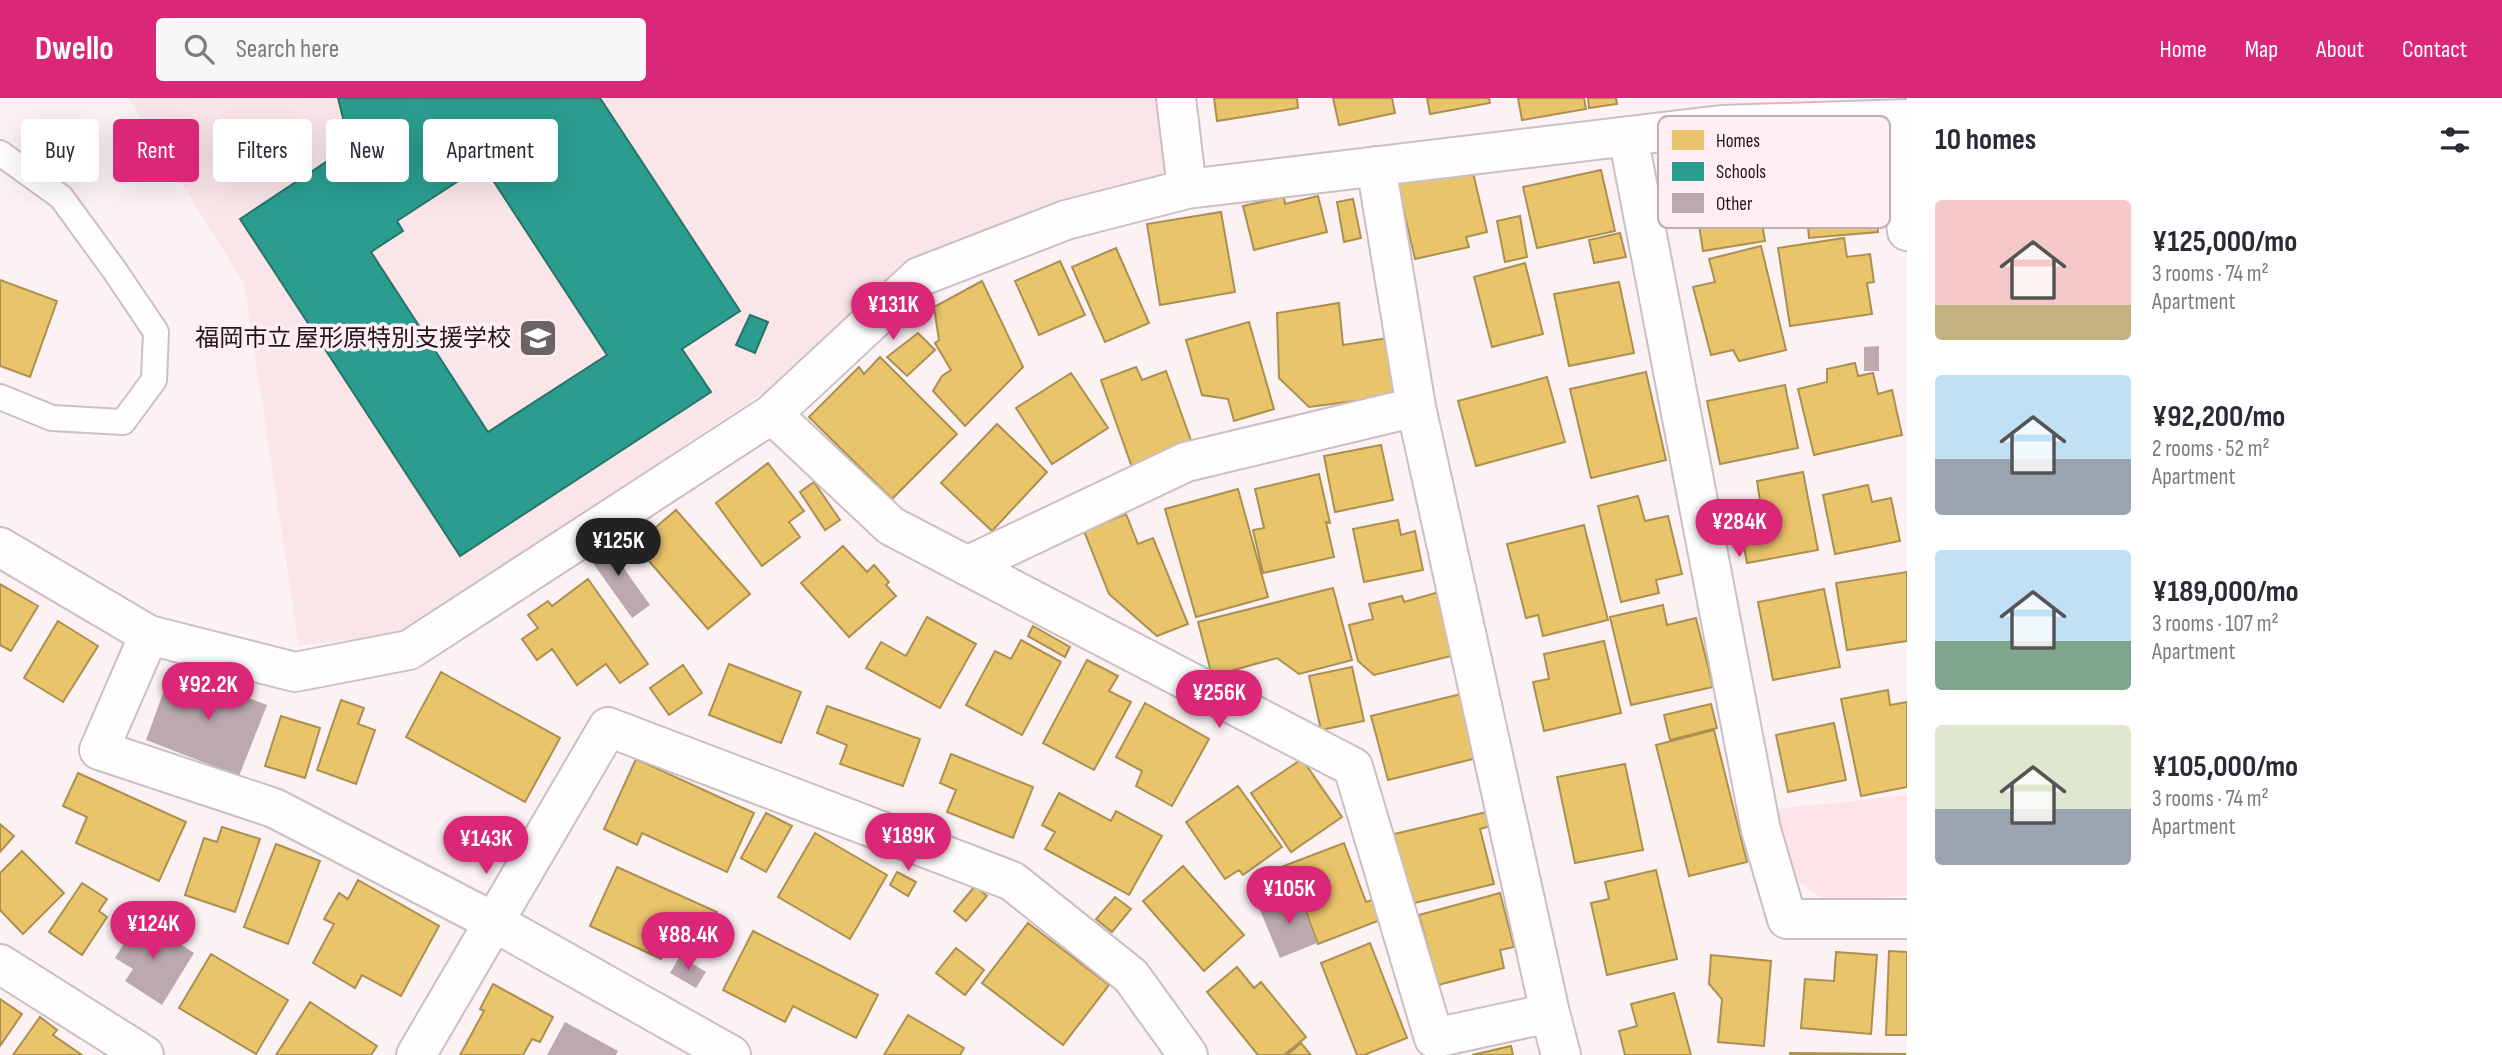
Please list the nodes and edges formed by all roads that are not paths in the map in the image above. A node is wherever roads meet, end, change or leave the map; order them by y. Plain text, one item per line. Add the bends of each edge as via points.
1 (1176, 98) edge
2 (1719, 111) edge
3 (1701, 116) edge
4 (1820, 116) edge
5 (1900, 120) edge
6 (1658, 128) edge
7 (1628, 136) junction
8 (0, 153) edge
9 (1376, 166) junction
10 (1187, 189) junction
11 (1907, 232) edge
12 (0, 397) edge
13 (1416, 407) junction
14 (772, 414) junction
15 (0, 547) edge
16 (969, 565) junction
17 (149, 635) junction
18 (1907, 919) edge
19 (494, 922) junction
20 (0, 964) edge
21 (1550, 1013) junction
22 (144, 1055) edge
23 (416, 1055) edge
24 (731, 1055) edge
25 (1188, 1055) edge
26 (1561, 1055) edge

1 - 10 street
2 - 3 street
2 - 4 street
5 - 11 street
6 - 7 street
7 - 9 street
7 - 18 street via 1761,830 1787,919
8 - 12 lane via 61,197 156,332 154,380 122,422 52,418
9 - 10 street
9 - 13 street
10 - 14 street via 1066,220 919,277
13 - 16 street via 1186,462
13 - 21 street
14 - 16 street via 891,526
14 - 17 street via 409,650 295,672
15 - 17 street
16 - 21 street via 1353,767 1434,1038
17 - 19 street via 99,750 274,808
19 - 23 street
19 - 24 street
19 - 25 street via 608,727 1012,881 1131,976
20 - 22 street
21 - 26 street

